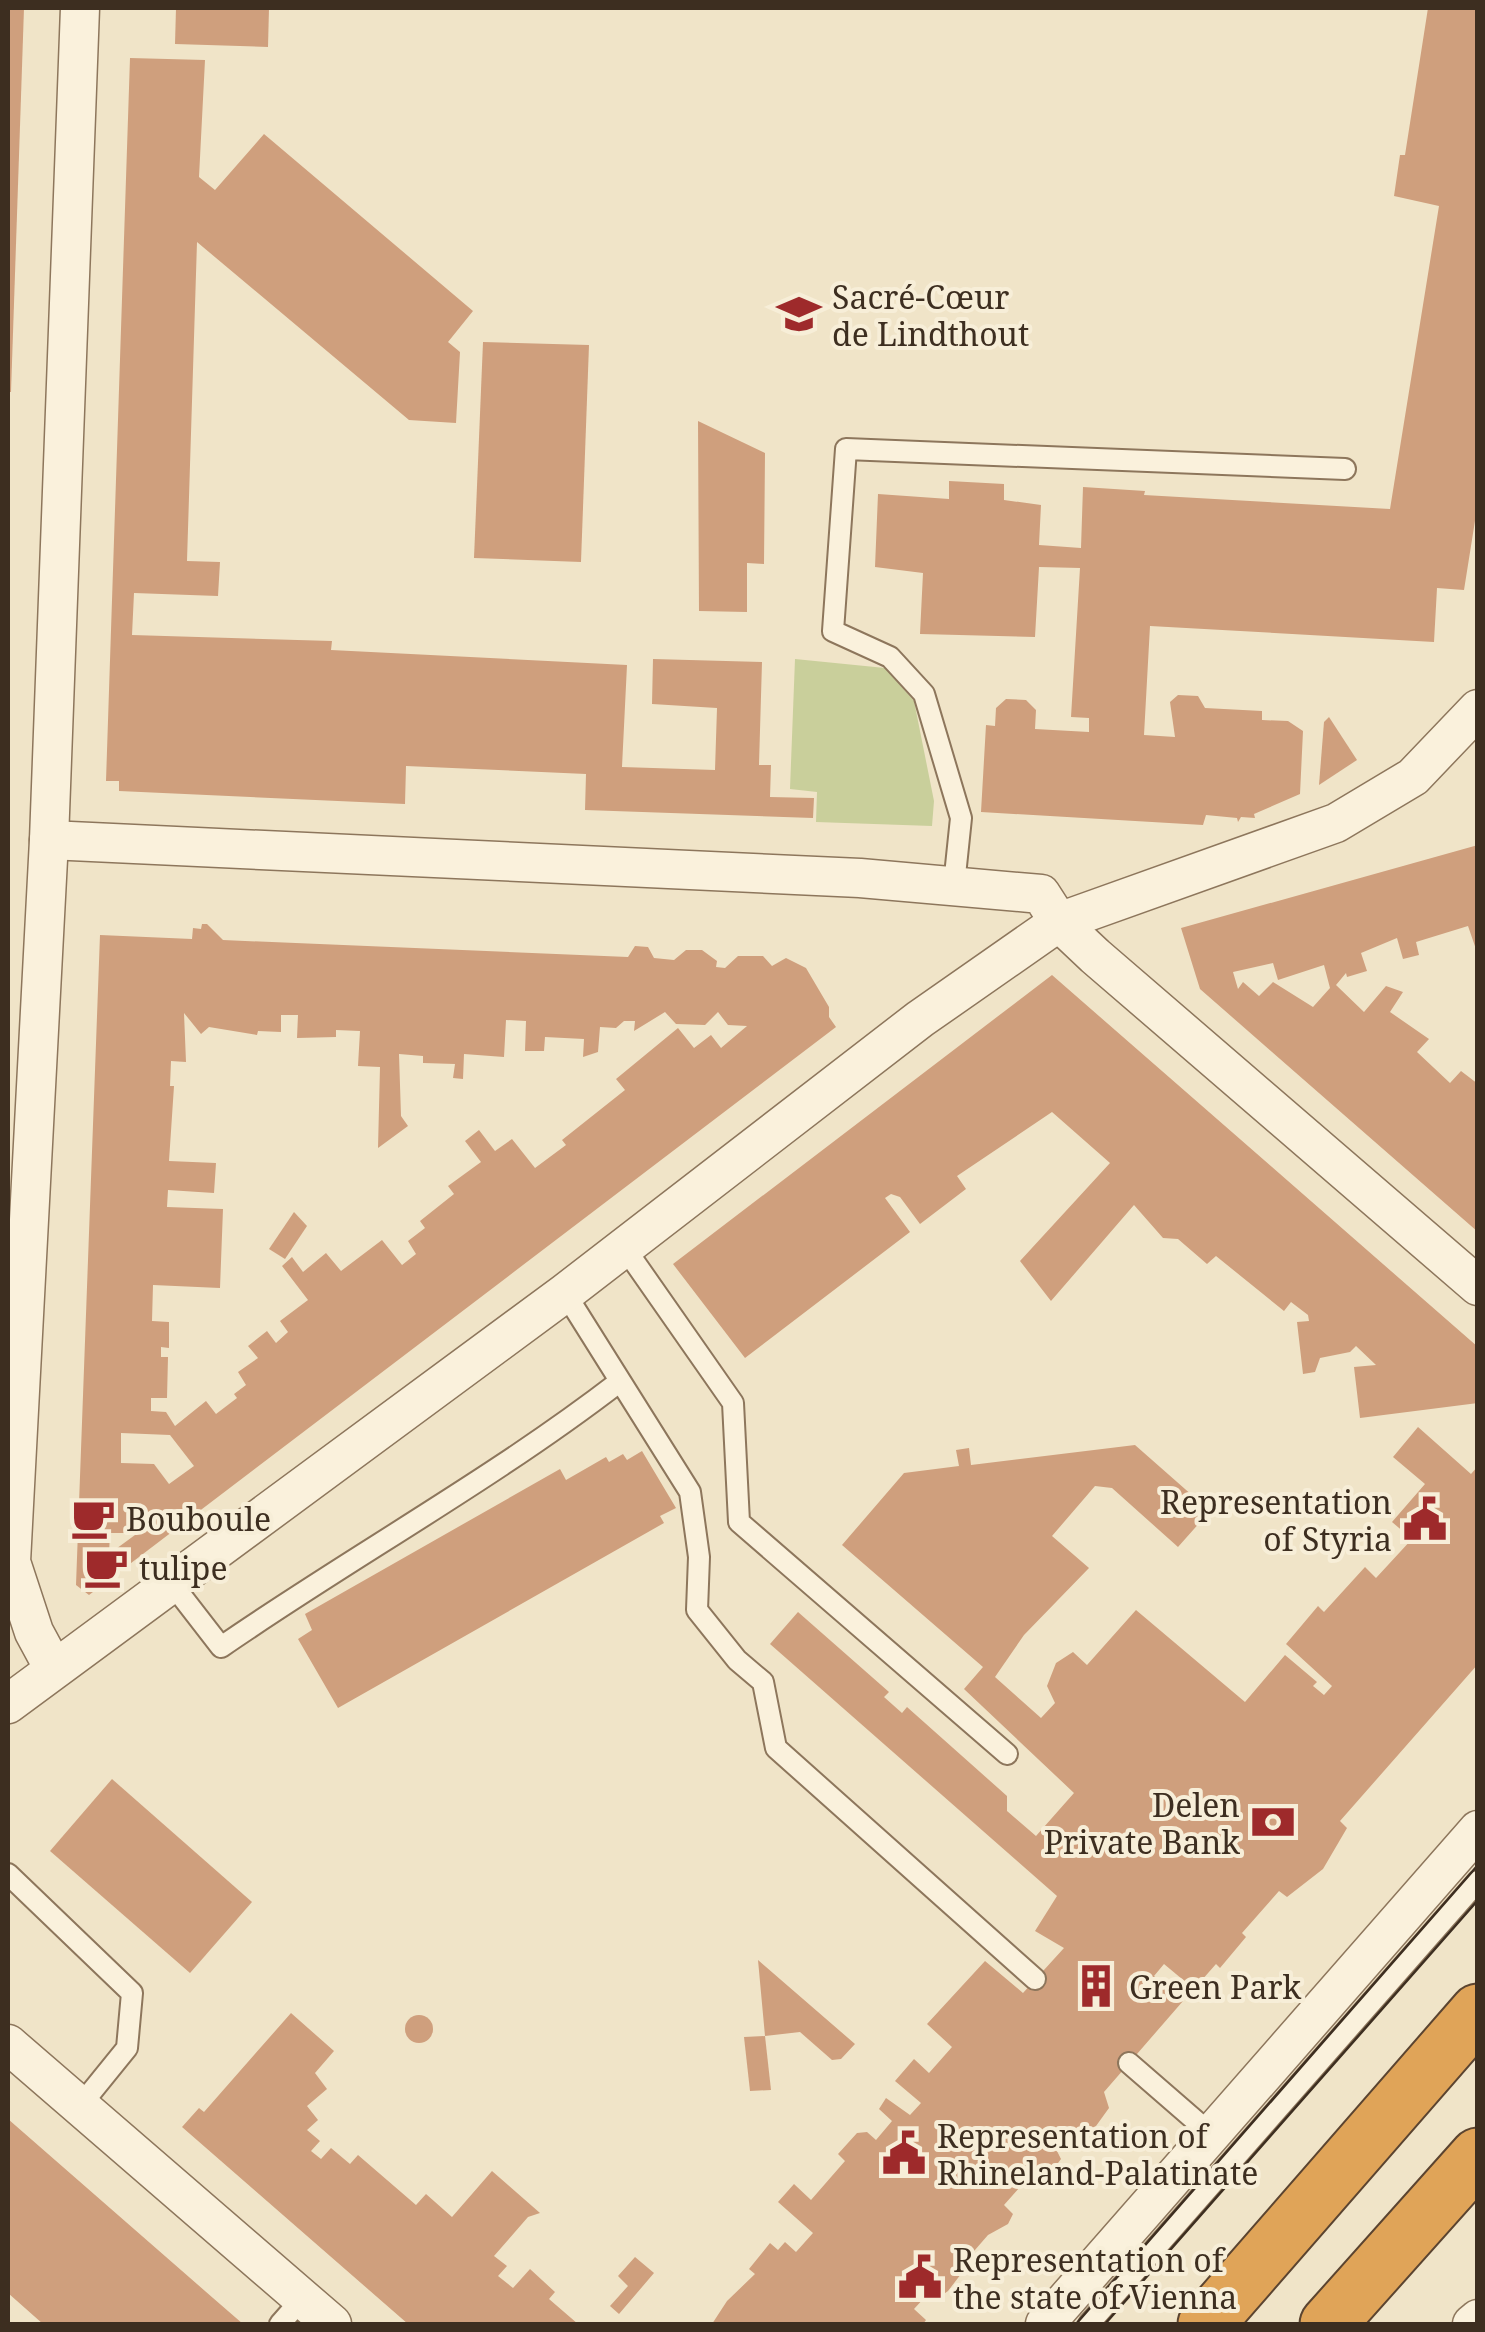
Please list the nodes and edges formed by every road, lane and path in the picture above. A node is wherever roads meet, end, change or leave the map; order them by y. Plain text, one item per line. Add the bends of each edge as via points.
1 (80, 8) edge
2 (1345, 469) dead end
3 (1478, 709) edge
4 (49, 840) junction
5 (954, 885) junction
6 (1059, 922) junction
7 (18, 1216) edge
8 (624, 1247) junction
9 (1478, 1286) edge
10 (564, 1293) junction
11 (619, 1382) junction
12 (173, 1585) junction
13 (54, 1669) junction
14 (8, 1704) edge
15 (1007, 1754) dead end
16 (1478, 1830) edge
17 (8, 1874) edge
18 (1478, 1881) edge
19 (1035, 1979) dead end
20 (1478, 2012) edge
21 (8, 2044) edge
22 (1129, 2062) dead end
23 (80, 2106) junction
24 (1212, 2135) junction
25 (1478, 2156) edge
26 (291, 2312) edge
27 (1478, 2319) edge
28 (332, 2324) edge
29 (1045, 2324) edge
30 (1089, 2324) edge
31 (1206, 2324) edge
32 (1328, 2324) edge
33 (1472, 2324) edge

1 - 4 street
2 - 5 lane via 846,449 834,631 890,657 924,694 960,818
3 - 6 street via 1413,776 1336,823
4 - 5 street
4 - 7 street
5 - 6 street via 1041,894
6 - 8 street via 920,1019
6 - 9 street
7 - 13 street via 11,1562
8 - 10 street
8 - 15 lane via 733,1403 739,1522
10 - 11 lane
10 - 12 street
11 - 12 lane via 543,1440 221,1646
11 - 19 lane via 690,1492 700,1556 697,1610 764,1682 776,1748
12 - 13 street
13 - 14 street
16 - 24 street
17 - 23 lane via 132,1992 127,2048
18 - 30 lane
20 - 31 highway
21 - 23 street
22 - 24 lane
23 - 26 street
24 - 29 street
25 - 32 highway
26 - 28 street
27 - 33 street

